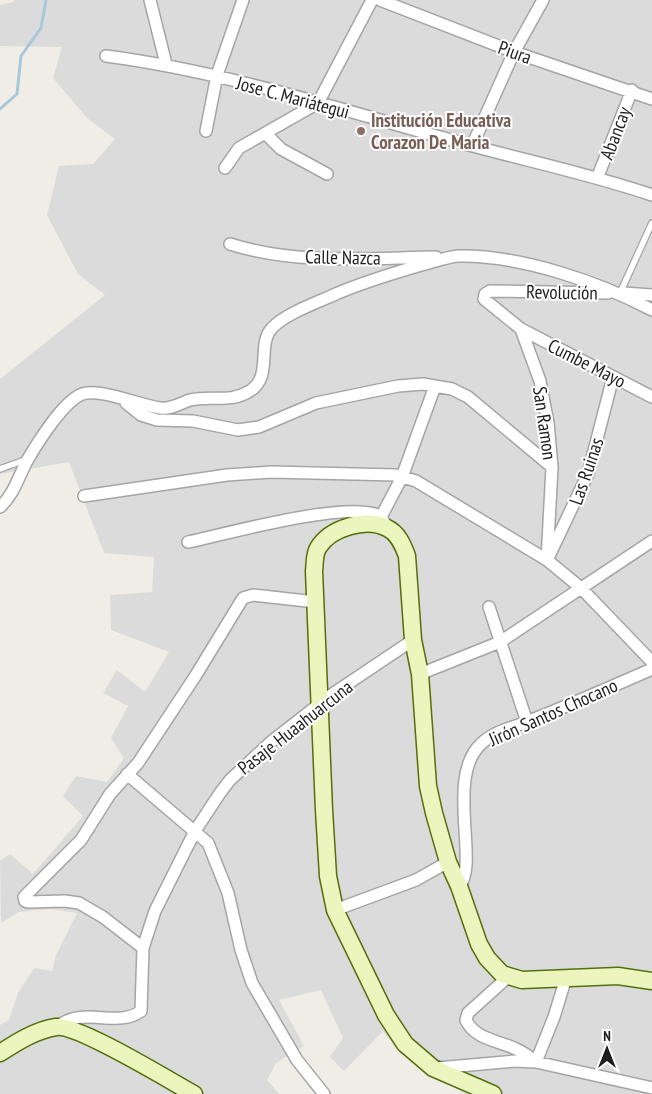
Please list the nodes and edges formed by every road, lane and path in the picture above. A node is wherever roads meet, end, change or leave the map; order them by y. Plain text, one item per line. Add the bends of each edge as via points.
1 (150, 0) edge
2 (243, 0) edge
3 (372, 0) edge
4 (380, 0) edge
5 (543, 0) edge
6 (514, 52) junction
7 (106, 56) dead end
8 (166, 64) junction
9 (217, 76) junction
10 (632, 90) junction
11 (652, 99) edge
12 (318, 103) junction
13 (206, 131) dead end
14 (266, 134) junction
15 (472, 146) junction
16 (225, 168) dead end
17 (327, 174) dead end
18 (598, 176) junction
19 (652, 195) edge
20 (652, 223) edge
21 (230, 244) dead end
22 (458, 256) junction
23 (620, 293) junction
24 (652, 295) edge
25 (652, 310) edge
26 (521, 329) junction
27 (613, 377) junction
28 (435, 386) junction
29 (652, 397) edge
30 (123, 400) junction
31 (28, 459) junction
32 (552, 466) junction
33 (0, 470) edge
34 (402, 477) junction
35 (84, 496) dead end
36 (0, 507) edge
37 (384, 523) junction
38 (652, 540) edge
39 (188, 542) dead end
40 (547, 560) junction
41 (581, 588) junction
42 (316, 602) junction
43 (489, 607) dead end
44 (413, 640) junction
45 (500, 642) junction
46 (652, 662) edge
47 (652, 669) edge
48 (420, 674) junction
49 (320, 705) junction
50 (528, 722) junction
51 (127, 774) junction
52 (195, 831) junction
53 (448, 862) junction
54 (459, 886) junction
55 (335, 910) junction
56 (143, 948) junction
57 (508, 977) junction
58 (566, 978) junction
59 (652, 981) edge
60 (58, 1027) junction
61 (0, 1053) edge
62 (536, 1062) junction
63 (433, 1068) junction
64 (652, 1088) edge
65 (194, 1094) edge
66 (324, 1094) edge
67 (493, 1094) edge

1 - 8 street
2 - 9 street
3 - 12 street
4 - 6 street, Piura
5 - 6 street
6 - 10 street, Piura
6 - 15 street
7 - 8 street, Jose C. Mariátegui
8 - 9 street, Jose C. Mariátegui
9 - 12 street, Jose C. Mariátegui
9 - 13 street
10 - 11 street, Piura
10 - 18 street, Abancay
12 - 14 street
12 - 15 street, Jose C. Mariátegui
14 - 16 street via 239,148
14 - 17 street via 281,149
15 - 18 street, Jose C. Mariátegui
18 - 19 street, Jose C. Mariátegui
20 - 23 lane
21 - 22 street, Calle Nazca via 258,252 331,260
22 - 23 street via 554,270
22 - 30 street via 358,285 303,309 278,324 266,338 266,358 260,381 251,391 236,398 192,399 163,409
23 - 24 street, Revolución
23 - 25 street
23 - 26 street, Revolución via 490,291 485,294 488,304
26 - 27 street, Cumbe Mayo
26 - 32 street, San Ramon via 540,381
27 - 29 street, Cumbe Mayo
27 - 40 street, Las Ruinas via 588,474
28 - 30 street via 410,384 350,395 302,408 259,427 238,430 193,421 157,420 141,415
28 - 32 street via 452,389 468,397
28 - 34 street
30 - 31 street via 94,392 80,394
31 - 33 lane
31 - 36 street via 8,499
32 - 40 street, San Ramon
34 - 35 street via 271,472 227,475
34 - 37 street
34 - 40 street via 439,494
37 - 39 street via 366,513 316,515
37 - 42 street via 350,526 326,539 315,559
37 - 44 street via 402,544 407,556
38 - 41 street
40 - 41 street
41 - 45 street
41 - 46 street
42 - 49 street
42 - 51 street via 246,595 153,741
43 - 45 street
44 - 48 street
44 - 49 street, Pasaje Huaahuarcuna
45 - 48 street
45 - 50 street
47 - 50 street, Jirón Santos Chocano
48 - 53 street via 428,786
49 - 52 street, Pasaje Huaahuarcuna via 272,740 230,780
49 - 55 street via 328,876
50 - 54 street, Jirón Santos Chocano via 490,736 479,744 471,757 463,803 466,871
51 - 52 street
51 - 56 street via 110,794 81,840 24,899 28,902 79,903
52 - 56 street, Pasaje Huaahuarcuna via 155,911
52 - 66 street via 208,843 216,858 252,983 297,1060
53 - 54 street
53 - 55 street via 416,880
54 - 57 street via 479,944 496,968
55 - 63 street via 386,1015 405,1044
56 - 60 street, Pasaje Huaahuarcuna via 141,1011 130,1017 75,1016
57 - 58 street via 522,980
57 - 62 street via 468,1014 466,1020 476,1031 515,1048
58 - 59 street via 618,976
58 - 62 street
60 - 61 street via 19,1040
60 - 65 street via 84,1034
62 - 63 street
62 - 64 street
63 - 67 street

